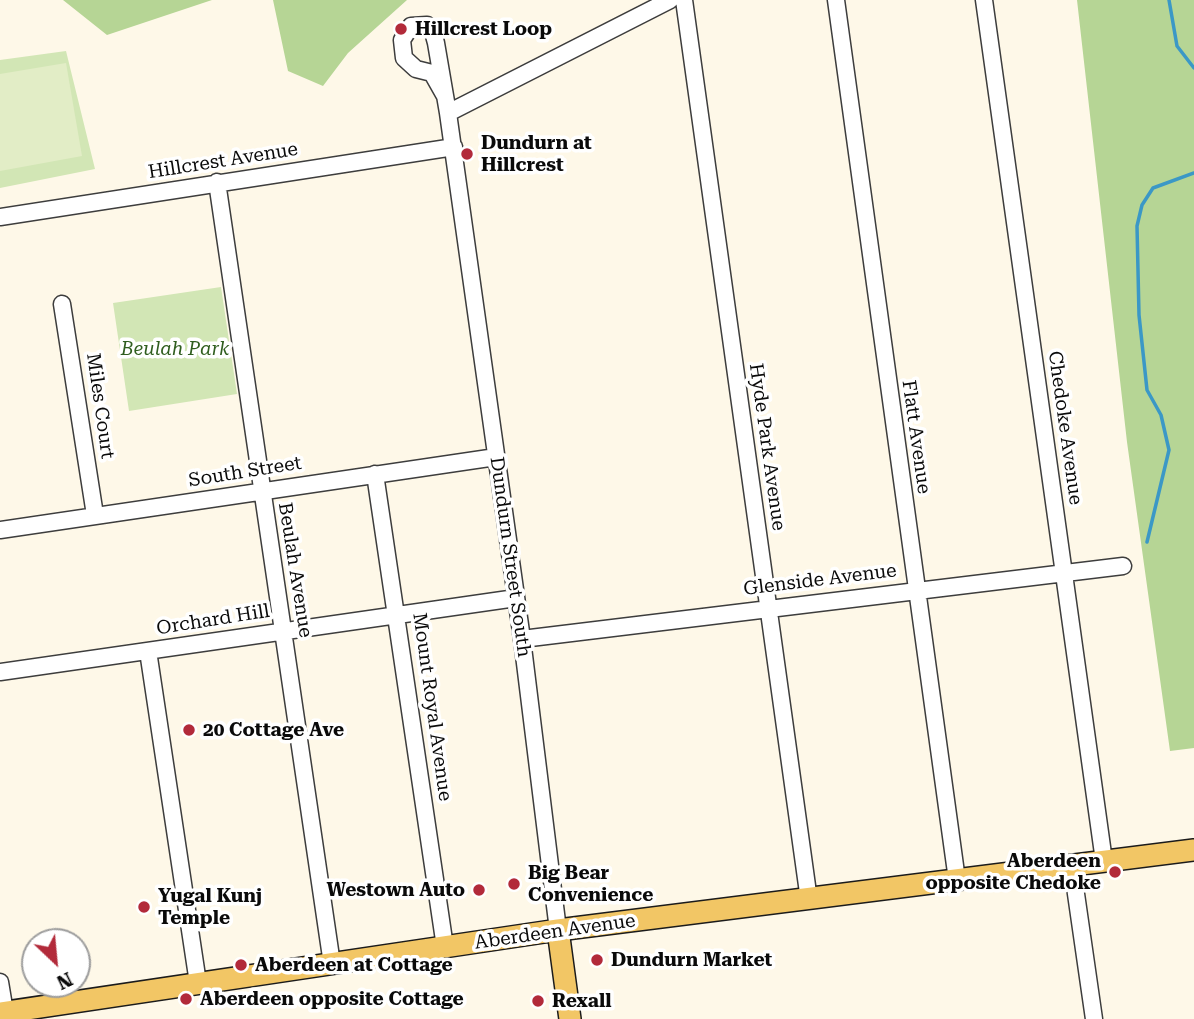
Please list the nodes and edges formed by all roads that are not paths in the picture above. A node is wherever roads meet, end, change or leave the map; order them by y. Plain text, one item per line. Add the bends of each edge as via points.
1 (670, 0) edge
2 (684, 0) edge
3 (835, 0) edge
4 (984, 0) edge
5 (445, 96) dead end
6 (448, 113) junction
7 (453, 147) junction
8 (216, 182) junction
9 (0, 216) edge
10 (62, 304) dead end
11 (496, 457) junction
12 (375, 474) junction
13 (261, 490) junction
14 (95, 514) junction
15 (0, 530) edge
16 (1123, 566) dead end
17 (1063, 573) junction
18 (916, 590) junction
19 (516, 598) junction
20 (768, 607) junction
21 (397, 614) junction
22 (283, 630) junction
23 (522, 639) junction
24 (148, 651) junction
25 (0, 672) edge
26 (1194, 850) edge
27 (1104, 861) junction
28 (1072, 866) junction
29 (957, 880) junction
30 (809, 900) junction
31 (558, 930) junction
32 (444, 947) junction
33 (332, 964) junction
34 (0, 982) edge
35 (198, 983) junction
36 (2, 1012) edge
37 (570, 1019) edge
38 (1094, 1019) edge

1 - 6 street
2 - 20 street, Hyde Park Avenue
3 - 18 street, Flatt Avenue
4 - 17 street, Chedoke Avenue
5 - 6 street, Dundurn Street South
6 - 7 street, Dundurn Street South
7 - 8 street, Hillcrest Avenue
7 - 11 street, Dundurn Street South
8 - 9 street, Hillcrest Avenue
8 - 13 street, Beulah Avenue
10 - 14 street, Miles Court
11 - 12 street, South Street
11 - 19 street, Dundurn Street South
12 - 13 street, South Street
12 - 21 street, Mount Royal Avenue
13 - 14 street, South Street
13 - 22 street, Beulah Avenue
14 - 15 street, South Street
16 - 17 street, Glenside Avenue
17 - 18 street, Glenside Avenue
17 - 27 street, Chedoke Avenue
18 - 20 street, Glenside Avenue
18 - 29 street, Flatt Avenue
19 - 21 street, Orchard Hill
19 - 23 street, Dundurn Street South
20 - 23 street, Glenside Avenue
20 - 30 street, Hyde Park Avenue
21 - 22 street, Orchard Hill
21 - 32 street, Mount Royal Avenue
22 - 24 street, Orchard Hill
22 - 33 street, Beulah Avenue
23 - 31 street, Dundurn Street South
24 - 25 street, Orchard Hill
24 - 35 street
26 - 27 main road, Aberdeen Avenue
27 - 28 main road, Aberdeen Avenue
28 - 29 main road, Aberdeen Avenue
28 - 38 street
29 - 30 main road, Aberdeen Avenue
30 - 31 main road, Aberdeen Avenue
31 - 32 main road, Aberdeen Avenue
31 - 37 main road, Dundurn Street South
32 - 33 main road, Aberdeen Avenue
33 - 35 main road, Aberdeen Avenue
34 - 36 street
35 - 36 main road, Aberdeen Avenue

